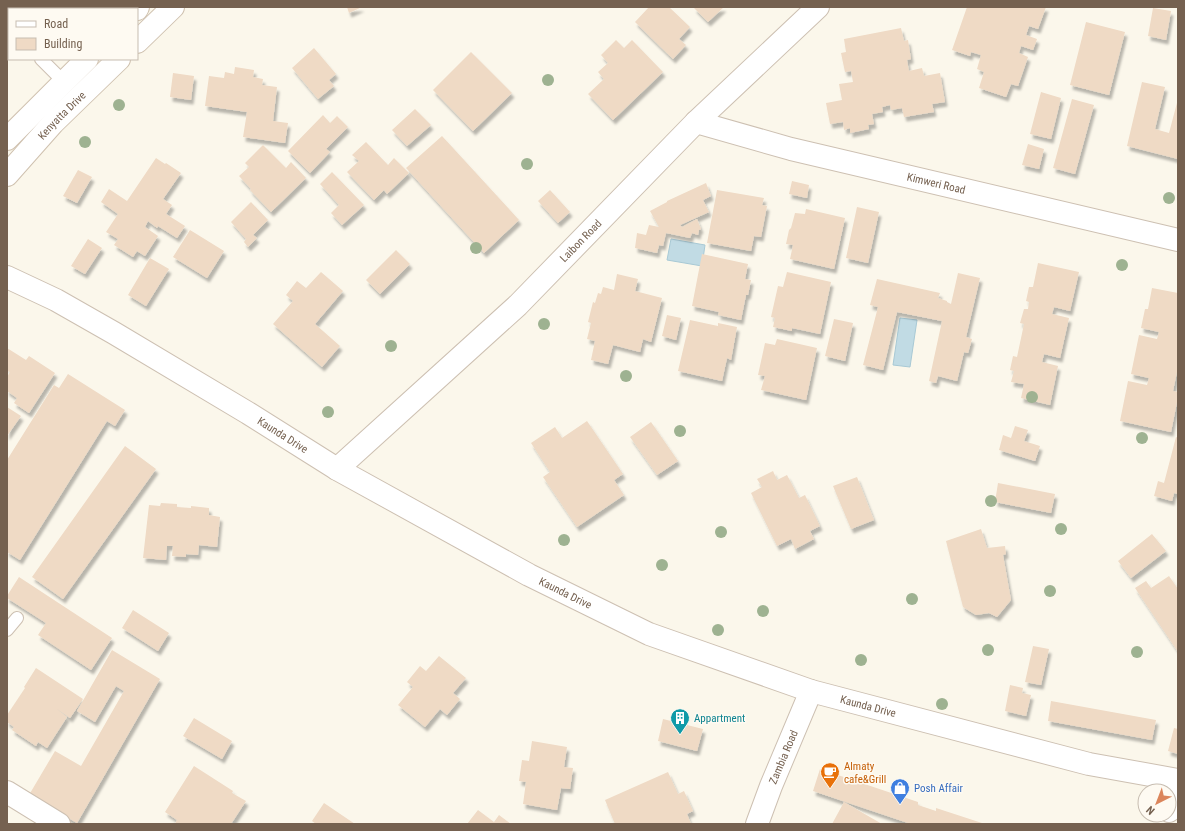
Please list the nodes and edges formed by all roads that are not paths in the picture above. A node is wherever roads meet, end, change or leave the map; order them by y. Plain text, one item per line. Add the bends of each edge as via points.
1 (173, 7) edge
2 (818, 7) edge
3 (138, 41) edge
4 (42, 60) edge
5 (86, 60) edge
6 (118, 60) edge
7 (64, 82) junction
8 (696, 122) junction
9 (7, 139) edge
10 (7, 175) edge
11 (1178, 240) edge
12 (7, 277) edge
13 (337, 469) junction
14 (17, 618) dead end
15 (7, 630) edge
16 (811, 691) junction
17 (1178, 780) edge
18 (7, 792) edge
19 (59, 824) edge
20 (757, 824) edge

1 - 3 street
2 - 8 street, Laibon Road
4 - 7 lane
5 - 7 street, Kenyatta Drive
6 - 10 street, Kenyatta Drive via 53,123
7 - 9 street, Kenyatta Drive
8 - 11 street, Kimweri Road via 791,149
8 - 13 street, Laibon Road via 518,305
12 - 13 street, Kaunda Drive via 56,300 114,333
13 - 16 street, Kaunda Drive via 529,575 649,634
14 - 15 lane
16 - 17 street, Kaunda Drive via 1089,764
16 - 20 street, Zambia Road
18 - 19 street

